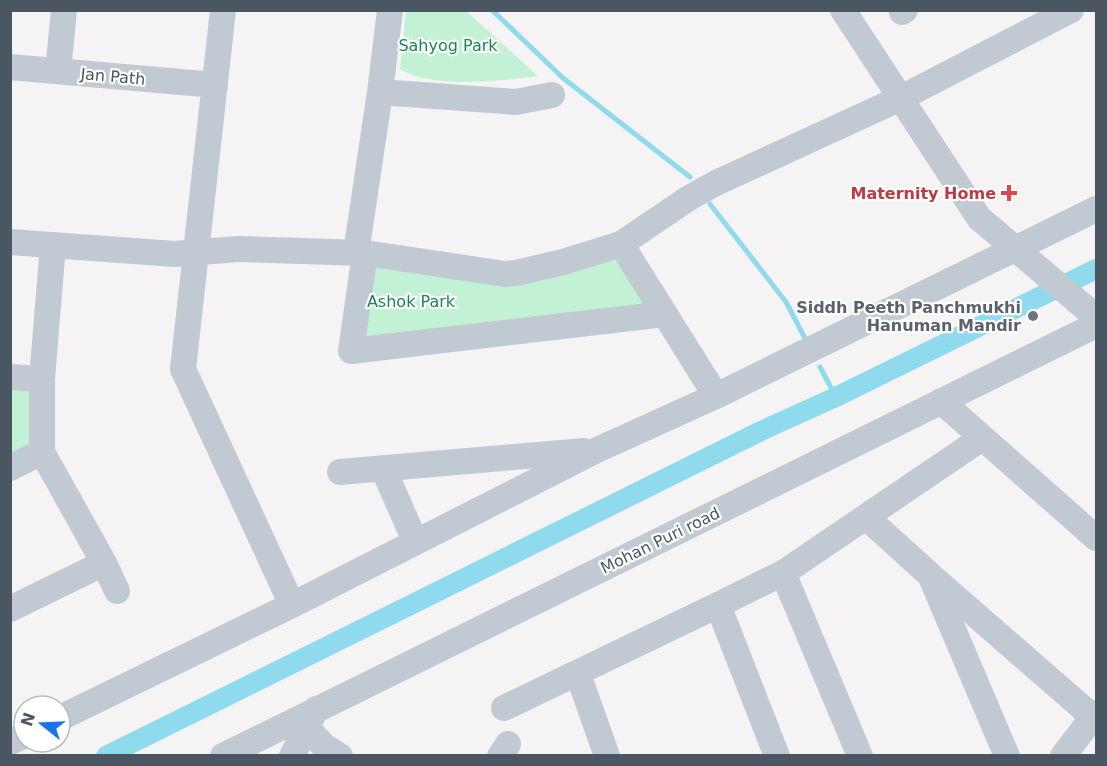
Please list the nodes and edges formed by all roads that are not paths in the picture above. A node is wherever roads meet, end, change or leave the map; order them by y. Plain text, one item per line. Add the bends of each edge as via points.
1 (64, 10) edge
2 (223, 10) edge
3 (390, 10) edge
4 (843, 10) edge
5 (1071, 10) edge
6 (10, 67) edge
7 (58, 71) junction
8 (215, 85) junction
9 (380, 92) junction
10 (552, 94) dead end
11 (901, 98) junction
12 (1096, 209) edge
13 (10, 242) edge
14 (621, 244) junction
15 (53, 245) junction
16 (1017, 248) junction
17 (179, 253) junction
18 (361, 253) junction
19 (664, 314) junction
20 (1092, 316) edge
21 (10, 377) edge
22 (42, 379) junction
23 (716, 396) junction
24 (941, 401) junction
25 (982, 438) junction
26 (597, 450) junction
27 (42, 452) junction
28 (10, 468) edge
29 (383, 468) junction
30 (340, 472) dead end
31 (866, 517) junction
32 (1096, 538) edge
33 (415, 541) junction
34 (104, 563) junction
35 (783, 573) junction
36 (930, 575) junction
37 (117, 591) dead end
38 (292, 604) junction
39 (718, 605) junction
40 (10, 609) edge
41 (578, 674) junction
42 (504, 708) dead end
43 (72, 712) edge
44 (1095, 715) edge
45 (312, 719) junction
46 (223, 756) edge
47 (292, 756) edge
48 (340, 756) edge
49 (607, 756) edge
50 (777, 756) edge
51 (860, 756) edge
52 (1006, 756) edge
53 (1063, 756) edge

1 - 7 street
2 - 8 street
3 - 9 street
4 - 11 street
5 - 11 street
6 - 7 street, Jan Path
7 - 8 street, Jan Path
8 - 17 street
9 - 10 street via 516,102
9 - 18 street
11 - 14 street via 716,183
11 - 16 street via 979,218
12 - 16 street
13 - 15 street
14 - 18 street via 505,274
14 - 19 street
15 - 17 street
15 - 22 street
16 - 20 street
16 - 23 street
17 - 18 street via 238,249
17 - 38 street via 183,369
18 - 19 street via 351,351
19 - 23 street
20 - 24 street, Mohan Puri road
21 - 22 street
22 - 27 street
23 - 26 street
24 - 25 street
24 - 45 street, Mohan Puri road
25 - 31 street
25 - 32 street
26 - 29 street
26 - 33 street
27 - 28 street
27 - 34 street
29 - 30 street
29 - 33 street
31 - 35 street
31 - 36 street
33 - 38 street
34 - 37 street
34 - 40 street
35 - 39 street
35 - 51 street
36 - 44 street
36 - 52 street
38 - 43 street
39 - 41 street
39 - 50 street
41 - 42 street
41 - 49 street
44 - 53 street
45 - 46 street, Mohan Puri road
45 - 47 street
45 - 48 street via 324,746

